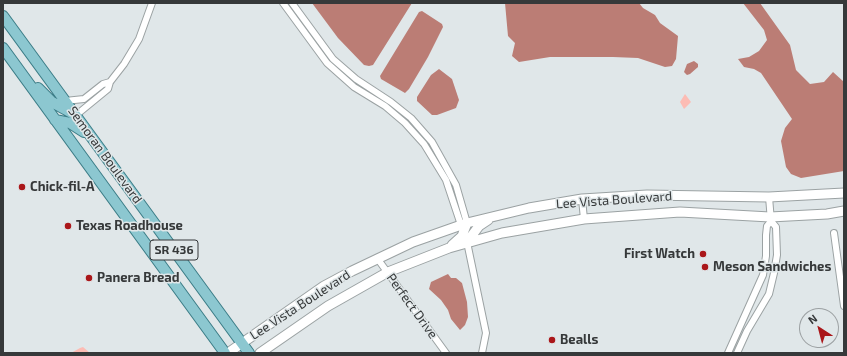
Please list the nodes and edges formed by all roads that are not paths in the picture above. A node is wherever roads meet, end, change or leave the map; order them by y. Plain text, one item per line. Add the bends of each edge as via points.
1 (152, 3) edge
2 (283, 3) edge
3 (292, 3) edge
4 (3, 16) edge
5 (3, 48) edge
6 (18, 69) junction
7 (110, 82) junction
8 (65, 101) junction
9 (75, 116) junction
10 (55, 120) junction
11 (95, 141) junction
12 (844, 193) edge
13 (769, 198) junction
14 (582, 199) junction
15 (844, 211) edge
16 (496, 215) junction
17 (584, 219) junction
18 (771, 219) junction
19 (464, 224) junction
20 (834, 233) dead end
21 (468, 242) junction
22 (449, 248) junction
23 (377, 258) junction
24 (388, 272) junction
25 (844, 306) edge
26 (242, 343) junction
27 (226, 353) edge
28 (249, 353) edge
29 (260, 353) edge
30 (446, 353) edge
31 (482, 353) edge
32 (728, 353) edge
33 (737, 353) edge

1 - 7 street via 139,39
2 - 19 street via 327,63 354,86 385,106 424,144 446,180
3 - 19 street via 333,59 356,79 411,118 432,142 456,185
4 - 8 main road, Semoran Boulevard / SR 436
5 - 6 main road, Semoran Boulevard / SR 436
6 - 9 main road via 52,102
6 - 10 main road, Semoran Boulevard / SR 436
7 - 8 street via 103,84 84,99
7 - 9 street via 108,89
8 - 9 main road, Semoran Boulevard / SR 436
9 - 11 main road, Semoran Boulevard / SR 436
10 - 11 main road via 80,128
10 - 27 main road, Semoran Boulevard / SR 436
11 - 26 main road, Semoran Boulevard / SR 436
12 - 13 street, Lee Vista Boulevard
13 - 14 street, Lee Vista Boulevard via 647,195
13 - 18 street
14 - 16 street, Lee Vista Boulevard
14 - 17 street
15 - 18 street, Lee Vista Boulevard
16 - 19 street, Lee Vista Boulevard
16 - 21 street via 479,226
17 - 18 street, Lee Vista Boulevard via 680,212
17 - 21 street, Lee Vista Boulevard via 525,228
18 - 32 street via 767,226 763,275
18 - 33 street via 776,227 777,255 769,294
19 - 22 street via 462,236
19 - 23 street, Lee Vista Boulevard
20 - 25 street
21 - 22 street, Lee Vista Boulevard
21 - 31 street via 485,322 486,334
22 - 24 street, Lee Vista Boulevard
23 - 24 street, Perfect Drive
23 - 26 street, Lee Vista Boulevard via 324,286
24 - 29 street, Lee Vista Boulevard via 328,306
24 - 30 street, Perfect Drive
26 - 27 street, Lee Vista Boulevard
26 - 28 main road, Semoran Boulevard / SR 436

